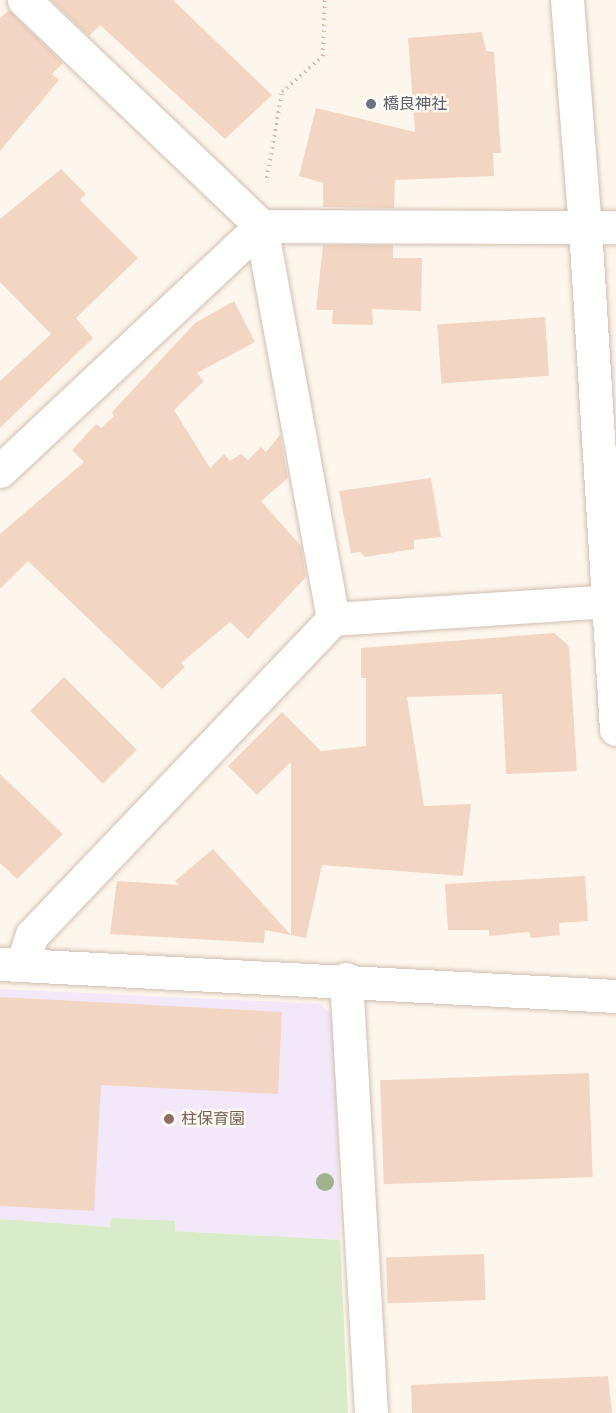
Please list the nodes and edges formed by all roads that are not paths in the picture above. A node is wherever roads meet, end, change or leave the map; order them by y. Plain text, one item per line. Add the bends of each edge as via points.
1 (24, 0) edge
2 (567, 0) edge
3 (261, 226) junction
4 (601, 227) edge
5 (0, 471) edge
6 (608, 601) junction
7 (333, 619) junction
8 (616, 729) edge
9 (11, 965) edge
10 (346, 979) junction
11 (616, 996) edge
12 (371, 1413) edge

1 - 3 street
2 - 4 street
3 - 4 street
3 - 5 street
3 - 7 street
4 - 6 street
6 - 7 street
6 - 8 street
7 - 9 street via 32,935
9 - 10 street
10 - 11 street
10 - 12 street

